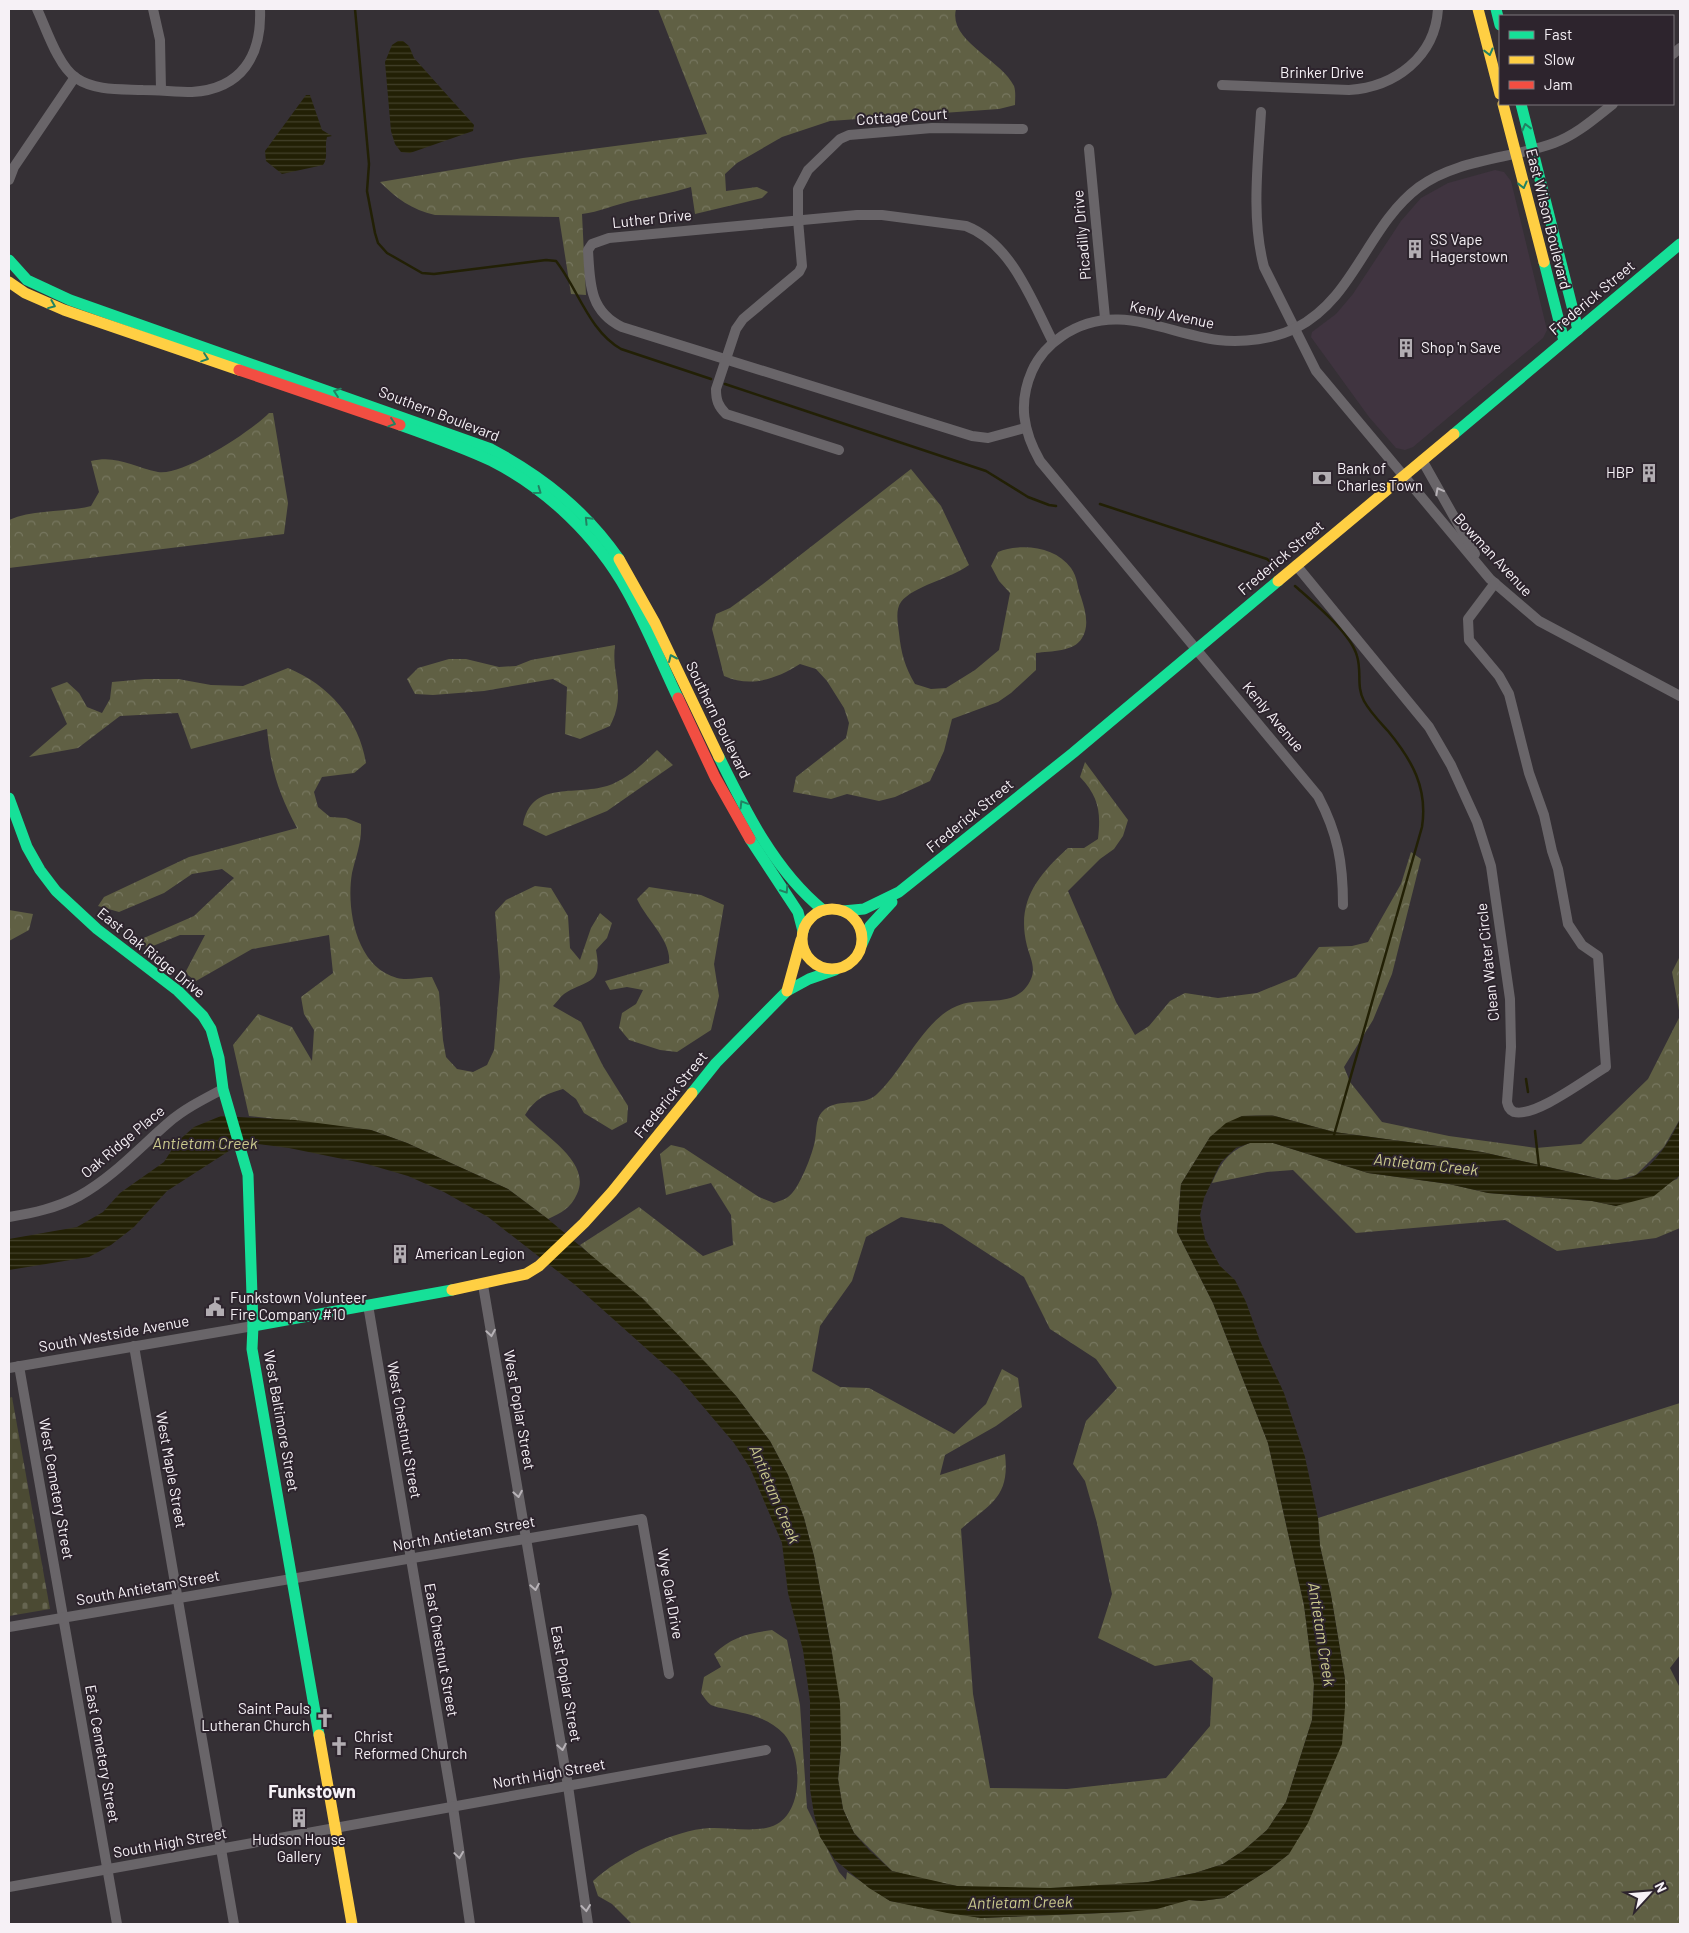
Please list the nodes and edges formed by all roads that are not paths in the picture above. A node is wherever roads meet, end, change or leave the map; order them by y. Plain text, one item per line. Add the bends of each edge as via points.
1 (37, 9) edge
2 (153, 9) edge
3 (260, 9) edge
4 (1438, 9) edge
5 (1478, 9) edge
6 (75, 78) junction
7 (1222, 85) dead end
8 (161, 90) junction
9 (1499, 90) edge
10 (1503, 105) edge
11 (1521, 105) edge
12 (1612, 105) edge
13 (1260, 112) dead end
14 (1023, 129) dead end
15 (1090, 149) dead end
16 (1532, 149) junction
17 (1515, 153) junction
18 (12, 169) edge
19 (9, 180) edge
20 (798, 220) junction
21 (1535, 231) junction
22 (1680, 244) edge
23 (9, 260) edge
24 (1566, 279) junction
25 (9, 282) edge
26 (1105, 318) junction
27 (1294, 329) junction
28 (1578, 330) junction
29 (1564, 341) junction
30 (1053, 342) junction
31 (726, 360) junction
32 (1025, 428) junction
33 (839, 450) dead end
34 (1422, 460) junction
35 (1402, 475) junction
36 (1296, 565) junction
37 (1493, 581) junction
38 (1197, 650) junction
39 (1680, 696) edge
40 (9, 798) edge
41 (899, 892) junction
42 (1343, 905) dead end
43 (823, 910) junction
44 (843, 911) junction
45 (802, 935) junction
46 (862, 944) junction
47 (835, 970) junction
48 (787, 991) junction
49 (225, 1094) junction
50 (241, 1148) joint
51 (9, 1217) edge
52 (483, 1285) junction
53 (368, 1305) junction
54 (253, 1326) junction
55 (134, 1346) junction
56 (14, 1367) edge
57 (642, 1519) joint
58 (527, 1539) junction
59 (411, 1559) junction
60 (292, 1579) junction
61 (178, 1598) junction
62 (63, 1618) junction
63 (9, 1627) edge
64 (669, 1674) dead end
65 (766, 1750) dead end
66 (568, 1786) junction
67 (453, 1807) junction
68 (337, 1828) junction
69 (222, 1849) junction
70 (107, 1870) junction
71 (9, 1887) edge
72 (117, 1924) edge
73 (234, 1924) edge
74 (352, 1924) edge
75 (470, 1924) edge
76 (588, 1924) edge

1 - 6 street via 54,47
2 - 8 street via 160,40
3 - 8 street via 259,42 238,75 211,89 192,92
4 - 7 street, Brinker Drive via 1432,35 1423,53 1404,72 1384,84 1349,90
5 -> 9 main road
6 - 8 street via 105,88
6 - 18 street
10 - 17 main road, East Wilson Boulevard
16 -> 11 main road, East Wilson Boulevard
12 - 16 street, Kenly Avenue via 1572,135
13 - 27 street, Bowman Avenue via 1260,250 1264,267
14 - 20 street, Cottage Court via 932,128 840,138 802,179 798,189
15 - 26 street, Picadilly Drive
16 - 17 street, Kenly Avenue
16 - 24 main road, East Wilson Boulevard
17 -> 21 main road, East Wilson Boulevard
17 - 27 street, Kenly Avenue via 1436,176 1413,192 1384,222 1327,308
18 - 19 street
20 - 30 street, Luther Drive via 882,215 958,225 978,231 1010,263
20 - 31 street, Cottage Court via 802,266 799,272 743,319
20 - 31 street, Luther Drive via 608,238 598,240 588,250 593,294 603,316 610,322
21 - 24 main road via 1545,233 1555,272
21 - 29 main road, East Wilson Boulevard
22 - 28 main road, Frederick Street
43 -> 23 main road, Southern Boulevard via 804,894 774,855 730,783 650,612 618,556 597,528 558,491 503,455 478,443 70,300 28,280
24 - 28 main road, East Wilson Boulevard
25 -> 45 main road, Southern Boulevard via 25,293 64,310 462,448 493,462 554,503 593,542 627,591 715,777 751,841 798,912
26 - 27 street, Kenly Avenue via 1138,321 1218,340 1255,339
26 - 30 street, Kenly Avenue via 1069,331
27 - 35 street, Bowman Avenue via 1327,386
28 - 29 main road, Frederick Street
29 - 34 main road, Frederick Street
30 - 32 street, Kenly Avenue via 1028,380 1022,412
31 - 32 street, Luther Drive via 972,436 993,437
31 - 33 street, Cottage Court via 716,389 720,408 726,414
32 - 38 street, Kenly Avenue via 1040,461
34 - 35 main road, Frederick Street
37 -> 34 street via 1456,524
35 - 36 main road, Frederick Street
35 - 37 street, Bowman Avenue
36 - 37 street, Clean Water Circle via 1429,727 1477,822 1491,866 1510,999 1507,1102 1514,1112 1524,1112 1546,1104 1606,1067 1602,998 1598,956 1582,945 1568,924 1544,815 1508,694 1499,676 1469,640 1468,618
36 - 38 main road, Frederick Street
37 - 39 street, Bowman Avenue via 1539,622
38 - 41 main road, Frederick Street
38 - 42 street, Kenly Avenue via 1318,796 1340,852
40 - 49 main road, East Oak Ridge Drive via 27,847 56,891 97,929 178,991 203,1016 216,1045
41 - 44 main road, Frederick Street via 864,909
41 - 46 main road, Frederick Street via 879,913 864,935
43 - 44 main road
43 - 45 main road via 810,918
44 - 46 main road via 858,924
45 - 47 main road via 806,956 819,967
45 - 48 main road, Frederick Street
46 - 47 main road via 853,962
47 - 48 main road, Frederick Street
48 - 52 main road, Frederick Street via 704,1077 584,1223 539,1266 515,1278
49 - 50 main road, East Oak Ridge Drive
49 - 51 street, Oak Ridge Place via 192,1106 168,1123 96,1186 56,1207
50 - 54 main road, West Baltimore Street via 250,1189
52 - 53 main road, Frederick Street
52 -> 58 street, West Poplar Street
53 - 54 main road, Frederick Street
53 - 59 street, West Chestnut Street
54 - 55 street, South Westside Avenue
54 - 60 main road, West Baltimore Street via 252,1349
55 - 56 street, South Westside Avenue
55 - 61 street, West Maple Street
56 - 62 street, West Cemetery Street
57 - 58 street, North Antietam Street
57 - 64 street, Wye Oak Drive
58 - 59 street, North Antietam Street
58 -> 66 street, East Poplar Street
59 - 60 street, North Antietam Street
59 - 67 street, East Chestnut Street
60 - 61 street, South Antietam Street
60 - 68 main road, West Baltimore Street
61 - 62 street, South Antietam Street
61 - 69 street, West Maple Street
62 - 63 street, South Antietam Street
62 - 70 street, East Cemetery Street
65 - 66 street, North High Street
66 - 67 street, North High Street
66 -> 76 street, East Poplar Street
67 - 68 street, North High Street
67 -> 75 street, East Chestnut Street
68 - 69 street, South High Street
68 - 74 main road, West Baltimore Street
69 - 70 street, South High Street
69 - 73 street, West Maple Street
70 - 71 street, South High Street
70 - 72 street, East Cemetery Street

